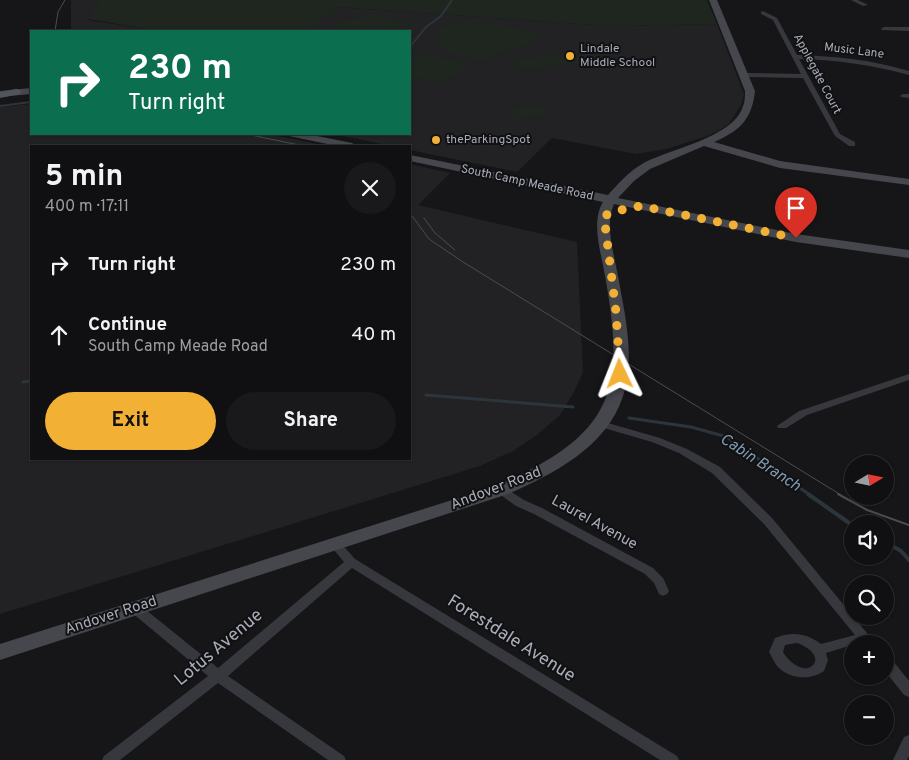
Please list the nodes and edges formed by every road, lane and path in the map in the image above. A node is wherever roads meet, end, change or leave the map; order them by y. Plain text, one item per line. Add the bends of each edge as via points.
1 (713, 0) edge
2 (854, 0) edge
3 (865, 5) dead end
4 (763, 13) dead end
5 (884, 29) dead end
6 (909, 29) edge
7 (796, 57) junction
8 (909, 73) edge
9 (744, 75) junction
10 (806, 76) junction
11 (30, 91) edge
12 (16, 92) joint
13 (0, 94) edge
14 (298, 135) edge
15 (705, 143) junction
16 (852, 144) dead end
17 (347, 145) edge
18 (411, 158) edge
19 (909, 182) edge
20 (610, 200) junction
21 (641, 206) junction
22 (604, 216) junction
23 (909, 254) edge
24 (909, 377) edge
25 (601, 424) junction
26 (782, 426) dead end
27 (502, 490) junction
28 (335, 544) junction
29 (351, 562) junction
30 (662, 591) dead end
31 (136, 609) junction
32 (863, 635) edge
33 (844, 645) edge
34 (819, 650) dead end
35 (0, 652) edge
36 (894, 672) edge
37 (218, 676) junction
38 (909, 691) edge
39 (909, 742) edge
40 (109, 760) edge
41 (339, 760) edge
42 (672, 760) edge
43 (900, 760) edge

1 - 9 main road, Andover Road
2 - 3 street
4 - 7 street, Applegate Court via 775,20
5 - 6 street
7 - 8 street, Music Lane via 858,61
7 - 10 street, Applegate Court
9 - 10 street
9 - 15 main road, Andover Road via 750,98 746,112 730,130
10 - 16 street, Applegate Court via 837,135
11 - 12 main road
12 - 13 main road
14 - 17 main road
15 - 19 main road via 796,168
15 - 20 main road, Andover Road via 651,163 628,180
18 - 20 main road, South Camp Meade Road
20 - 21 main road, South Camp Meade Road
20 - 22 main road, Andover Road
21 - 22 main road
21 - 23 main road, South Camp Meade Road via 805,239
22 - 25 main road, Andover Road via 620,374 616,394
24 - 26 street via 803,413
25 - 27 main road, Andover Road via 559,461
25 - 32 street via 656,440 716,470 768,521
27 - 28 main road, Andover Road
27 - 30 street, Laurel Avenue via 520,503 649,572 659,580
28 - 29 street, Forestdale Avenue
28 - 31 main road, Andover Road
29 - 37 street, Lotus Avenue
29 - 42 street, Forestdale Avenue
31 - 35 main road, Andover Road
31 - 37 street
33 - 34 street
36 - 38 street
37 - 40 street, Lotus Avenue
37 - 41 street
39 - 43 street

